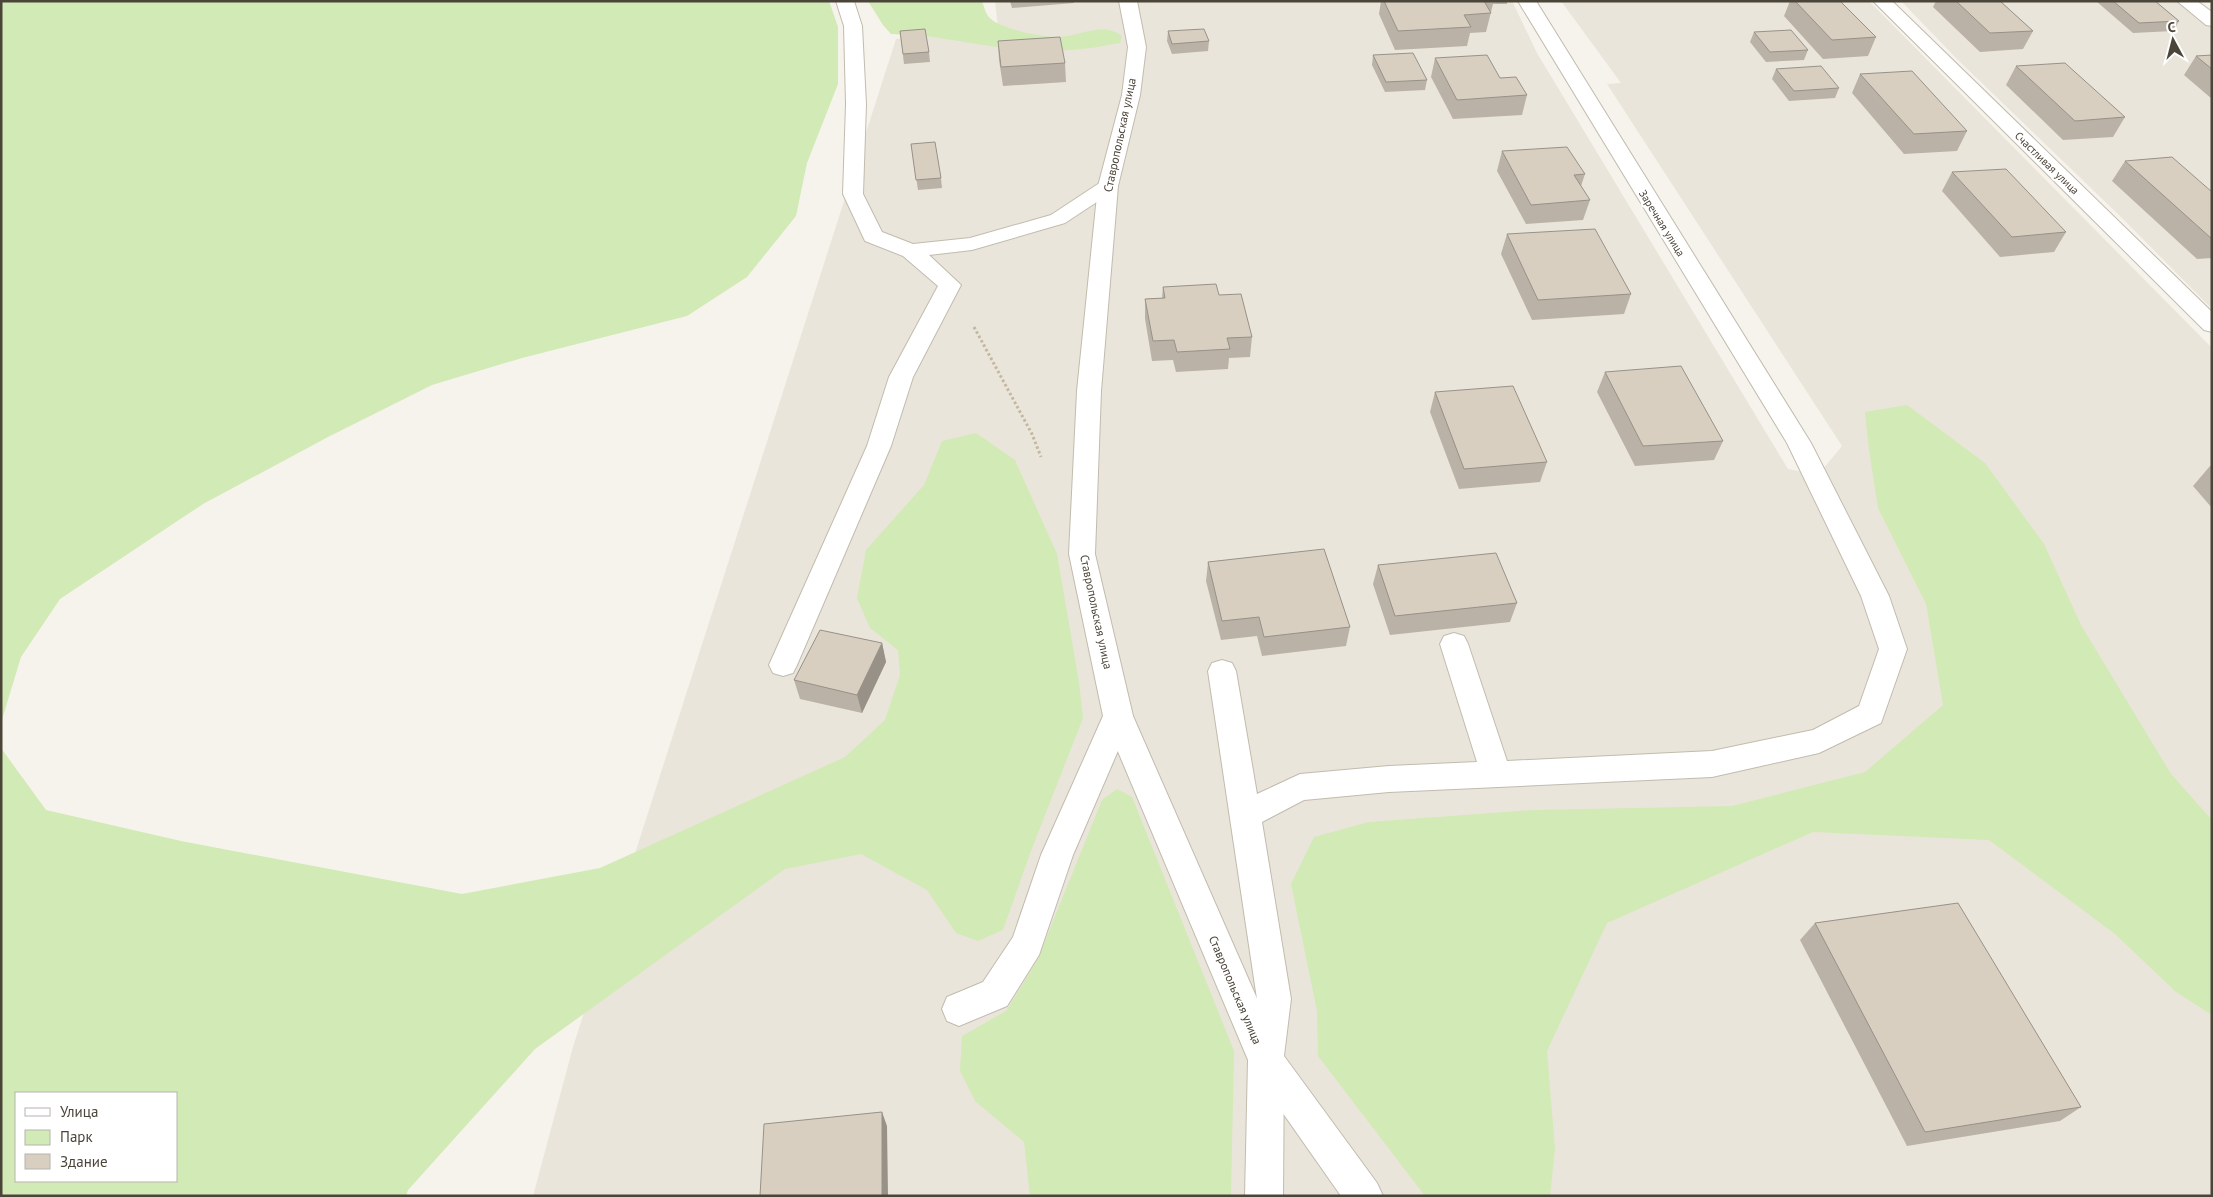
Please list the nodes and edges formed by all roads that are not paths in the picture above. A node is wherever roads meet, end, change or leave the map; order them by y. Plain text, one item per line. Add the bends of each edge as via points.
1 (845, 1) edge
2 (1128, 1) edge
3 (1527, 1) edge
4 (1882, 1) edge
5 (2186, 1) edge
6 (2212, 21) edge
7 (1108, 186) junction
8 (911, 251) junction
9 (2212, 325) edge
10 (1454, 644) dead end
11 (783, 665) dead end
12 (1222, 671) dead end
13 (1118, 716) junction
14 (1496, 774) junction
15 (1246, 816) junction
16 (959, 1009) dead end
17 (1266, 1060) junction
18 (1264, 1196) edge
19 (1364, 1196) edge

1 - 8 street via 853,26 856,104 853,194 873,236
2 - 7 street, Ставропольская улица via 1137,48 1131,95
3 - 14 street, Заречная улица via 1799,443 1875,596 1893,649 1871,714 1819,741 1712,764
4 - 9 street, Счастливая улица
5 - 6 street
7 - 8 street via 1058,219 972,244
7 - 13 street, Ставропольская улица via 1089,391 1082,554
8 - 11 street via 950,285 901,377 879,446
10 - 14 street
12 - 15 street
13 - 16 street via 1057,855 1027,944 995,994
13 - 17 street, Ставропольская улица
14 - 15 street, Заречная улица via 1300,787
15 - 17 street via 1274,999
17 - 18 street, Ставропольская улица
17 - 19 street

